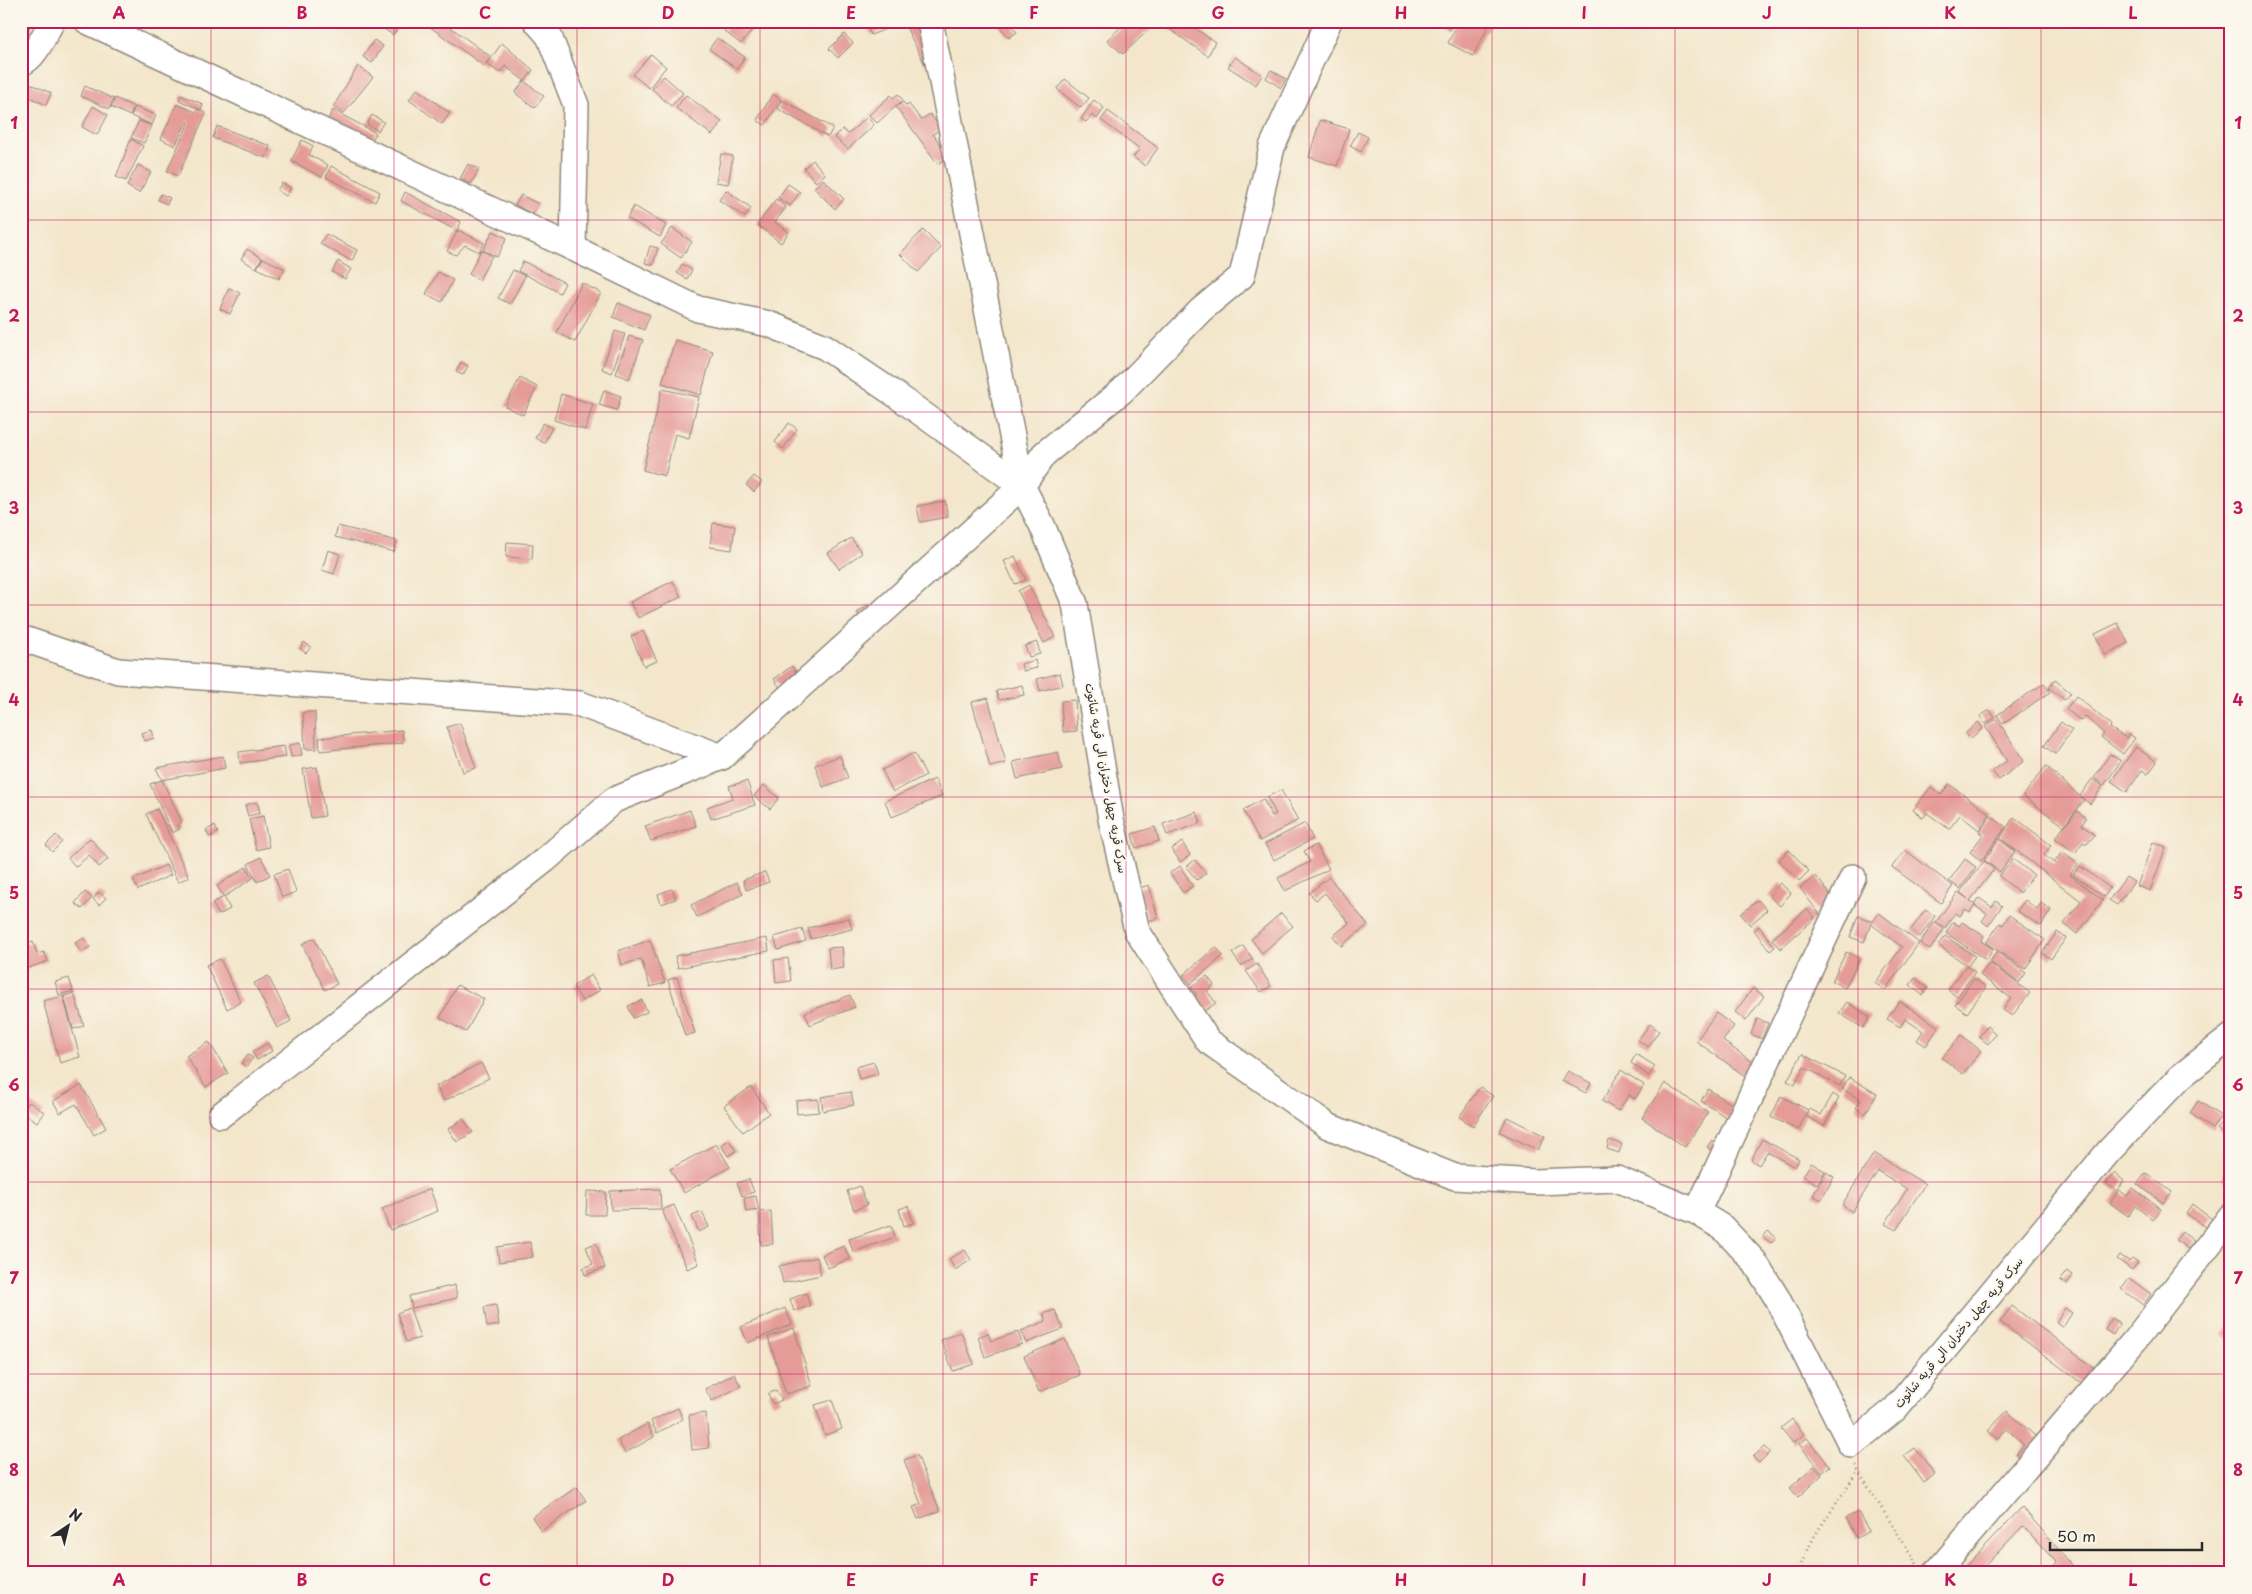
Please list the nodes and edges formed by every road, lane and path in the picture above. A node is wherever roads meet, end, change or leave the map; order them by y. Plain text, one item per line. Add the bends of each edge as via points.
1 (52, 21) edge
2 (87, 21) edge
3 (536, 21) edge
4 (930, 21) edge
5 (1329, 21) edge
6 (21, 63) edge
7 (573, 248) junction
8 (1022, 486) junction
9 (21, 638) edge
10 (722, 757) junction
11 (1853, 877) dead end
12 (2231, 1037) edge
13 (222, 1114) dead end
14 (1697, 1212) junction
15 (2231, 1216) edge
16 (1851, 1445) junction
17 (1858, 1471) junction
18 (1927, 1569) edge
19 (1797, 1573) edge

1 - 6 street via 27,62
2 - 7 street
3 - 7 street via 549,36 576,105
4 - 8 street
5 - 8 street via 1272,147 1242,276 1201,310 1122,391 1044,454
7 - 8 street via 698,309 769,324 824,347 900,397
8 - 10 street
8 - 14 street, سرک قریه چهل دختران الی قریه شاتوت via 1075,604 1111,819 1137,931 1208,1041 1328,1126 1456,1177 1536,1182 1617,1180
9 - 10 street via 118,671 580,704
10 - 13 street via 614,800 544,860
11 - 14 street
12 - 16 street, سرک قریه چهل دختران الی قریه شاتوت via 2180,1077 2109,1151 1895,1408
14 - 16 street, سرک قریه چهل دختران الی قریه شاتوت via 1723,1228 1754,1261 1800,1341
15 - 18 street via 2135,1340
16 - 17 path
17 - 18 path
17 - 19 path via 1815,1535

